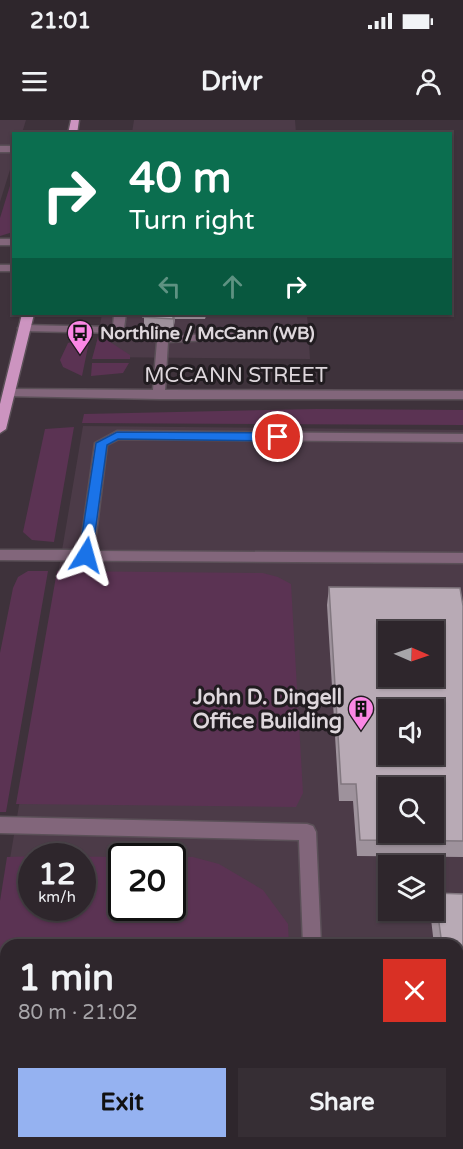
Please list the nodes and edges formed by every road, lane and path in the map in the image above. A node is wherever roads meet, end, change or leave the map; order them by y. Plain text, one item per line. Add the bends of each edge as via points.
1 (28, 315) edge
2 (120, 315) edge
3 (24, 328) junction
4 (118, 330) junction
5 (279, 334) dead end
6 (163, 339) junction
7 (9, 393) junction
8 (159, 395) junction
9 (463, 395) edge
10 (0, 429) edge
11 (463, 438) edge
12 (0, 555) edge
13 (86, 555) junction
14 (463, 558) edge
15 (0, 825) edge
16 (312, 939) edge

1 - 3 main road
2 - 4 street
3 - 4 street
3 - 7 main road
4 - 6 street
5 - 6 street
6 - 8 street
7 - 8 street, MCCANN STREET
7 - 10 main road
8 - 9 street, MCCANN STREET
11 - 13 street via 117,435 101,443
12 - 13 street
13 - 14 street
15 - 16 street via 307,832

